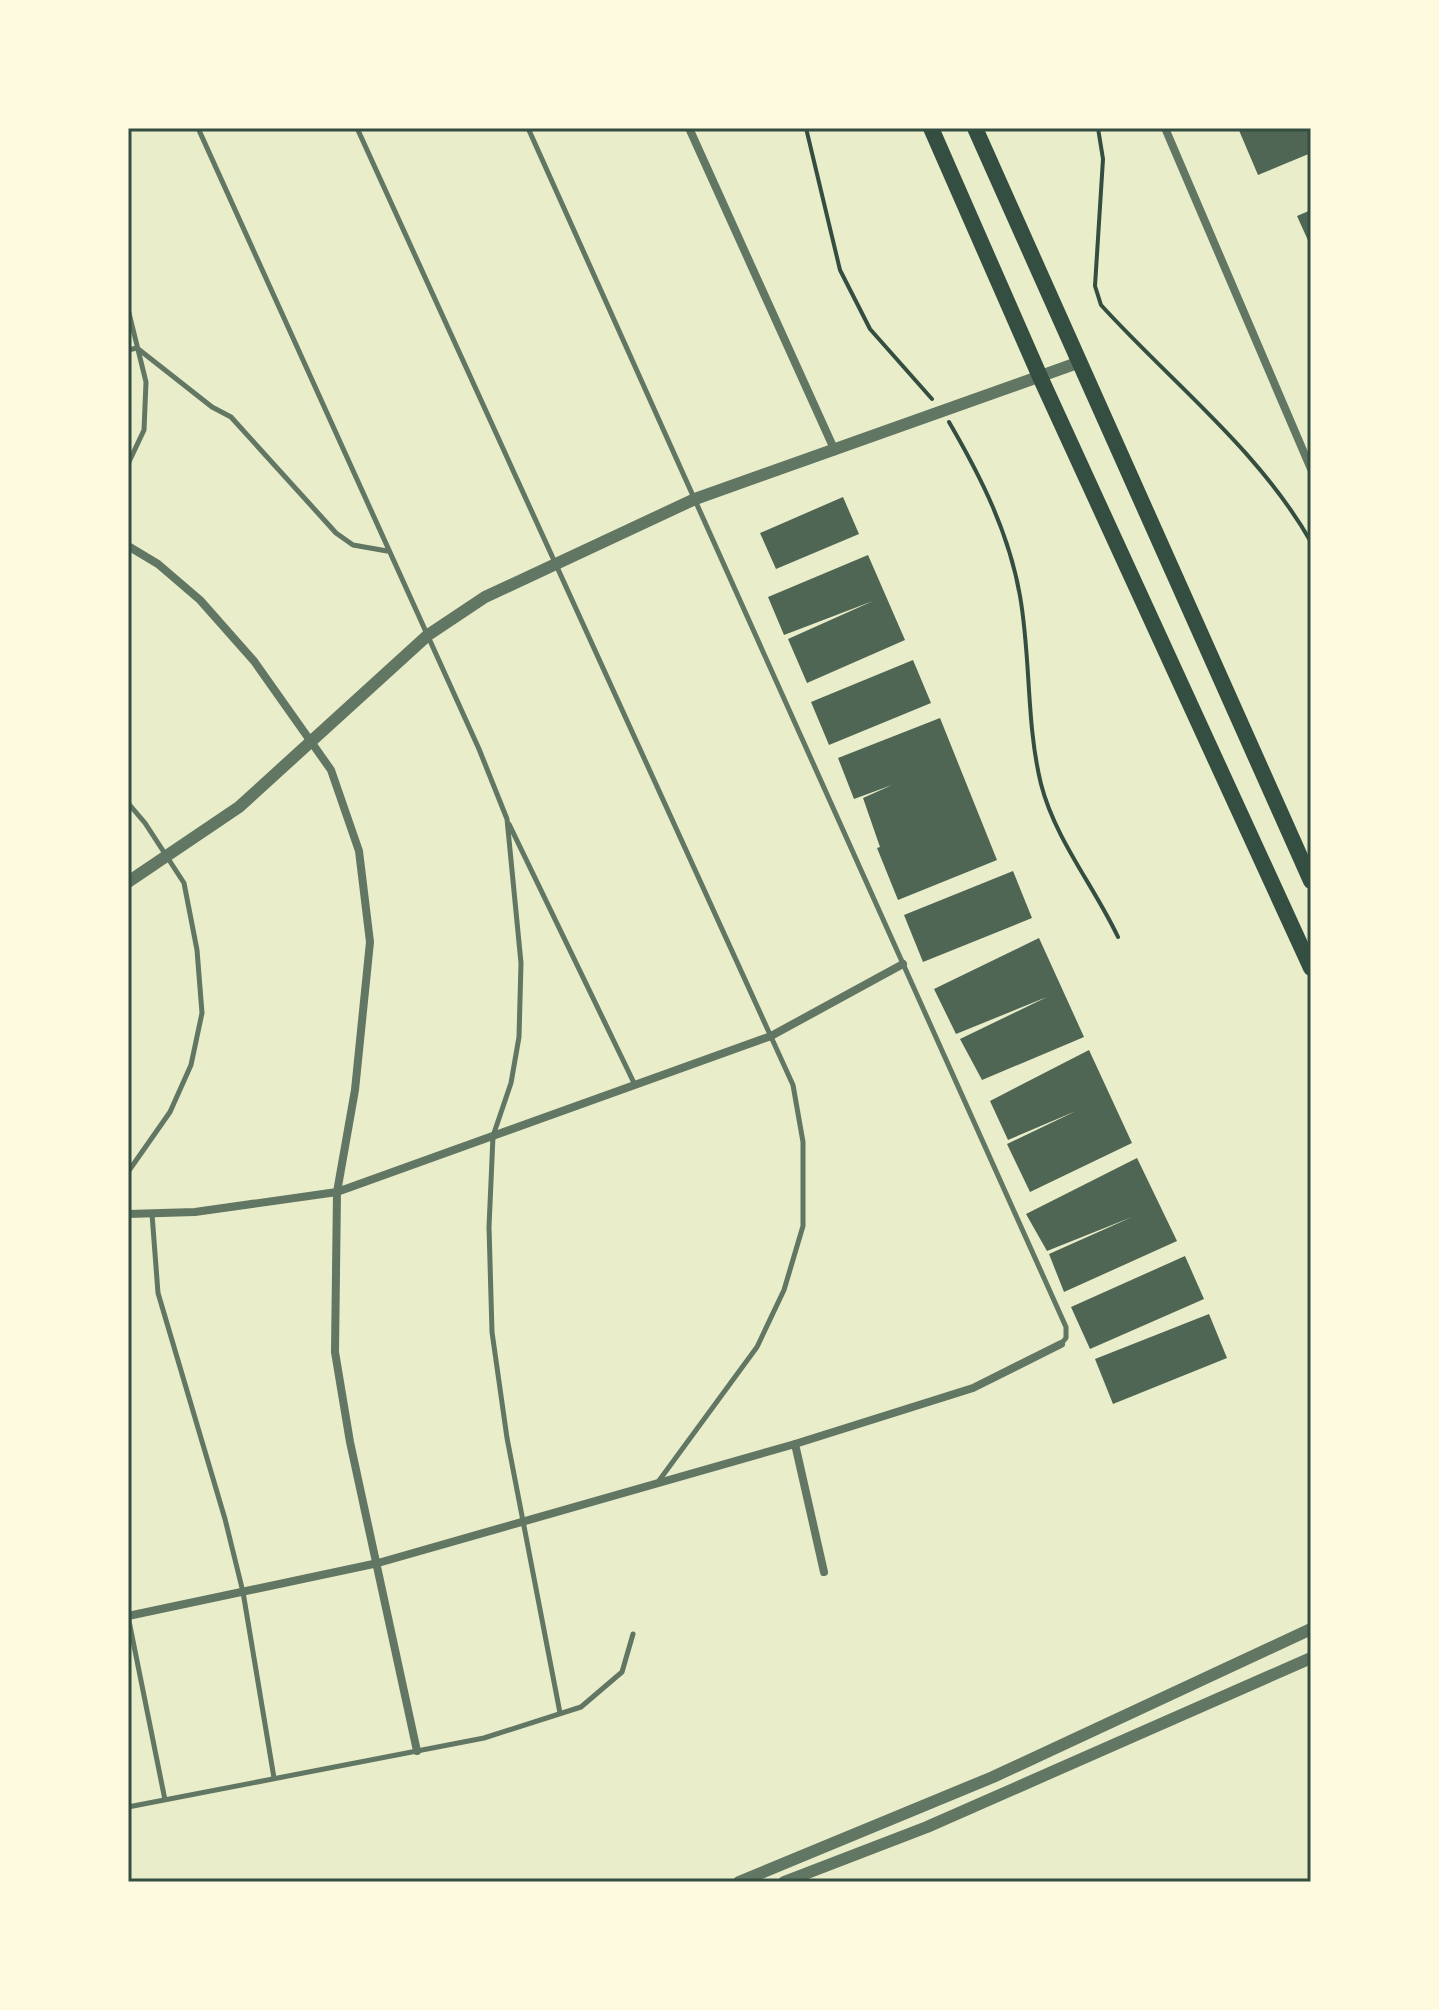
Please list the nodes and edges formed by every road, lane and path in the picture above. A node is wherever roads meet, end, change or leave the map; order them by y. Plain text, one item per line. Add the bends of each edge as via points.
1 (198, 128) edge
2 (357, 128) edge
3 (528, 128) edge
4 (689, 128) edge
5 (806, 128) edge
6 (931, 128) edge
7 (975, 128) edge
8 (1098, 128) edge
9 (1165, 128) edge
10 (128, 309) edge
11 (137, 348) junction
12 (128, 350) edge
13 (1080, 362) junction
14 (1041, 379) junction
15 (944, 413) junction
16 (835, 451) junction
17 (128, 464) edge
18 (1311, 469) edge
19 (695, 499) junction
20 (1311, 542) edge
21 (128, 546) edge
22 (387, 551) junction
23 (555, 565) junction
24 (428, 635) junction
25 (310, 741) junction
26 (128, 803) edge
27 (507, 819) junction
28 (168, 856) junction
29 (1311, 881) edge
30 (128, 882) edge
31 (1118, 937) dead end
32 (903, 964) junction
33 (1311, 968) edge
34 (771, 1036) junction
35 (635, 1085) junction
36 (493, 1136) junction
37 (128, 1172) edge
38 (337, 1192) junction
39 (152, 1213) junction
40 (128, 1214) edge
41 (1061, 1344) joint
42 (795, 1444) junction
43 (658, 1482) junction
44 (524, 1520) junction
45 (378, 1563) junction
46 (824, 1572) dead end
47 (243, 1592) junction
48 (128, 1616) edge
49 (1311, 1629) edge
50 (633, 1634) dead end
51 (1311, 1658) edge
52 (560, 1713) junction
53 (417, 1751) junction
54 (274, 1778) junction
55 (165, 1800) junction
56 (128, 1807) edge
57 (739, 1882) edge
58 (784, 1882) edge

1 - 22 lane
2 - 23 lane
3 - 19 lane
4 - 16 street
5 - 15 path via 840,270 870,329
6 - 14 main road
7 - 13 main road
8 - 20 path via 1103,159 1095,286 1101,305 1232,436
9 - 18 street
10 - 11 lane
11 - 12 lane
11 - 17 lane via 146,382 144,430
11 - 22 lane via 231,417 336,533 353,545
13 - 14 street
13 - 29 main road
14 - 15 street
14 - 33 main road
15 - 16 street
15 - 31 path via 992,502 1012,555 1021,599 1031,724 1053,821
16 - 19 street
19 - 23 street
19 - 32 lane
21 - 25 street via 158,564 228,628
22 - 24 lane
23 - 24 street via 485,597
23 - 34 lane
24 - 25 street
24 - 27 lane
25 - 28 street via 239,807
25 - 38 street via 331,770 359,851 370,942 355,1090
26 - 28 lane
27 - 35 lane
27 - 36 lane via 522,998 511,1083
28 - 30 street
28 - 37 lane via 184,883 192,914 202,1013 191,1065 170,1112
32 - 34 street
32 - 41 lane via 1066,1327
34 - 35 street
34 - 43 lane via 793,1085 803,1142 803,1226 784,1290 757,1347
35 - 36 street
36 - 38 street
36 - 44 lane via 492,1332
38 - 39 street
38 - 45 street via 335,1352
39 - 40 street
39 - 47 lane via 158,1293
41 - 42 street via 973,1388
42 - 43 street
42 - 46 street
43 - 44 street
44 - 45 street
44 - 52 lane
45 - 47 street
45 - 53 street
47 - 48 street
47 - 54 lane
48 - 55 lane
49 - 57 street via 993,1777
50 - 52 lane via 622,1672 581,1707
51 - 58 street via 927,1827
52 - 53 lane via 484,1738
53 - 54 lane
54 - 55 lane
55 - 56 lane

